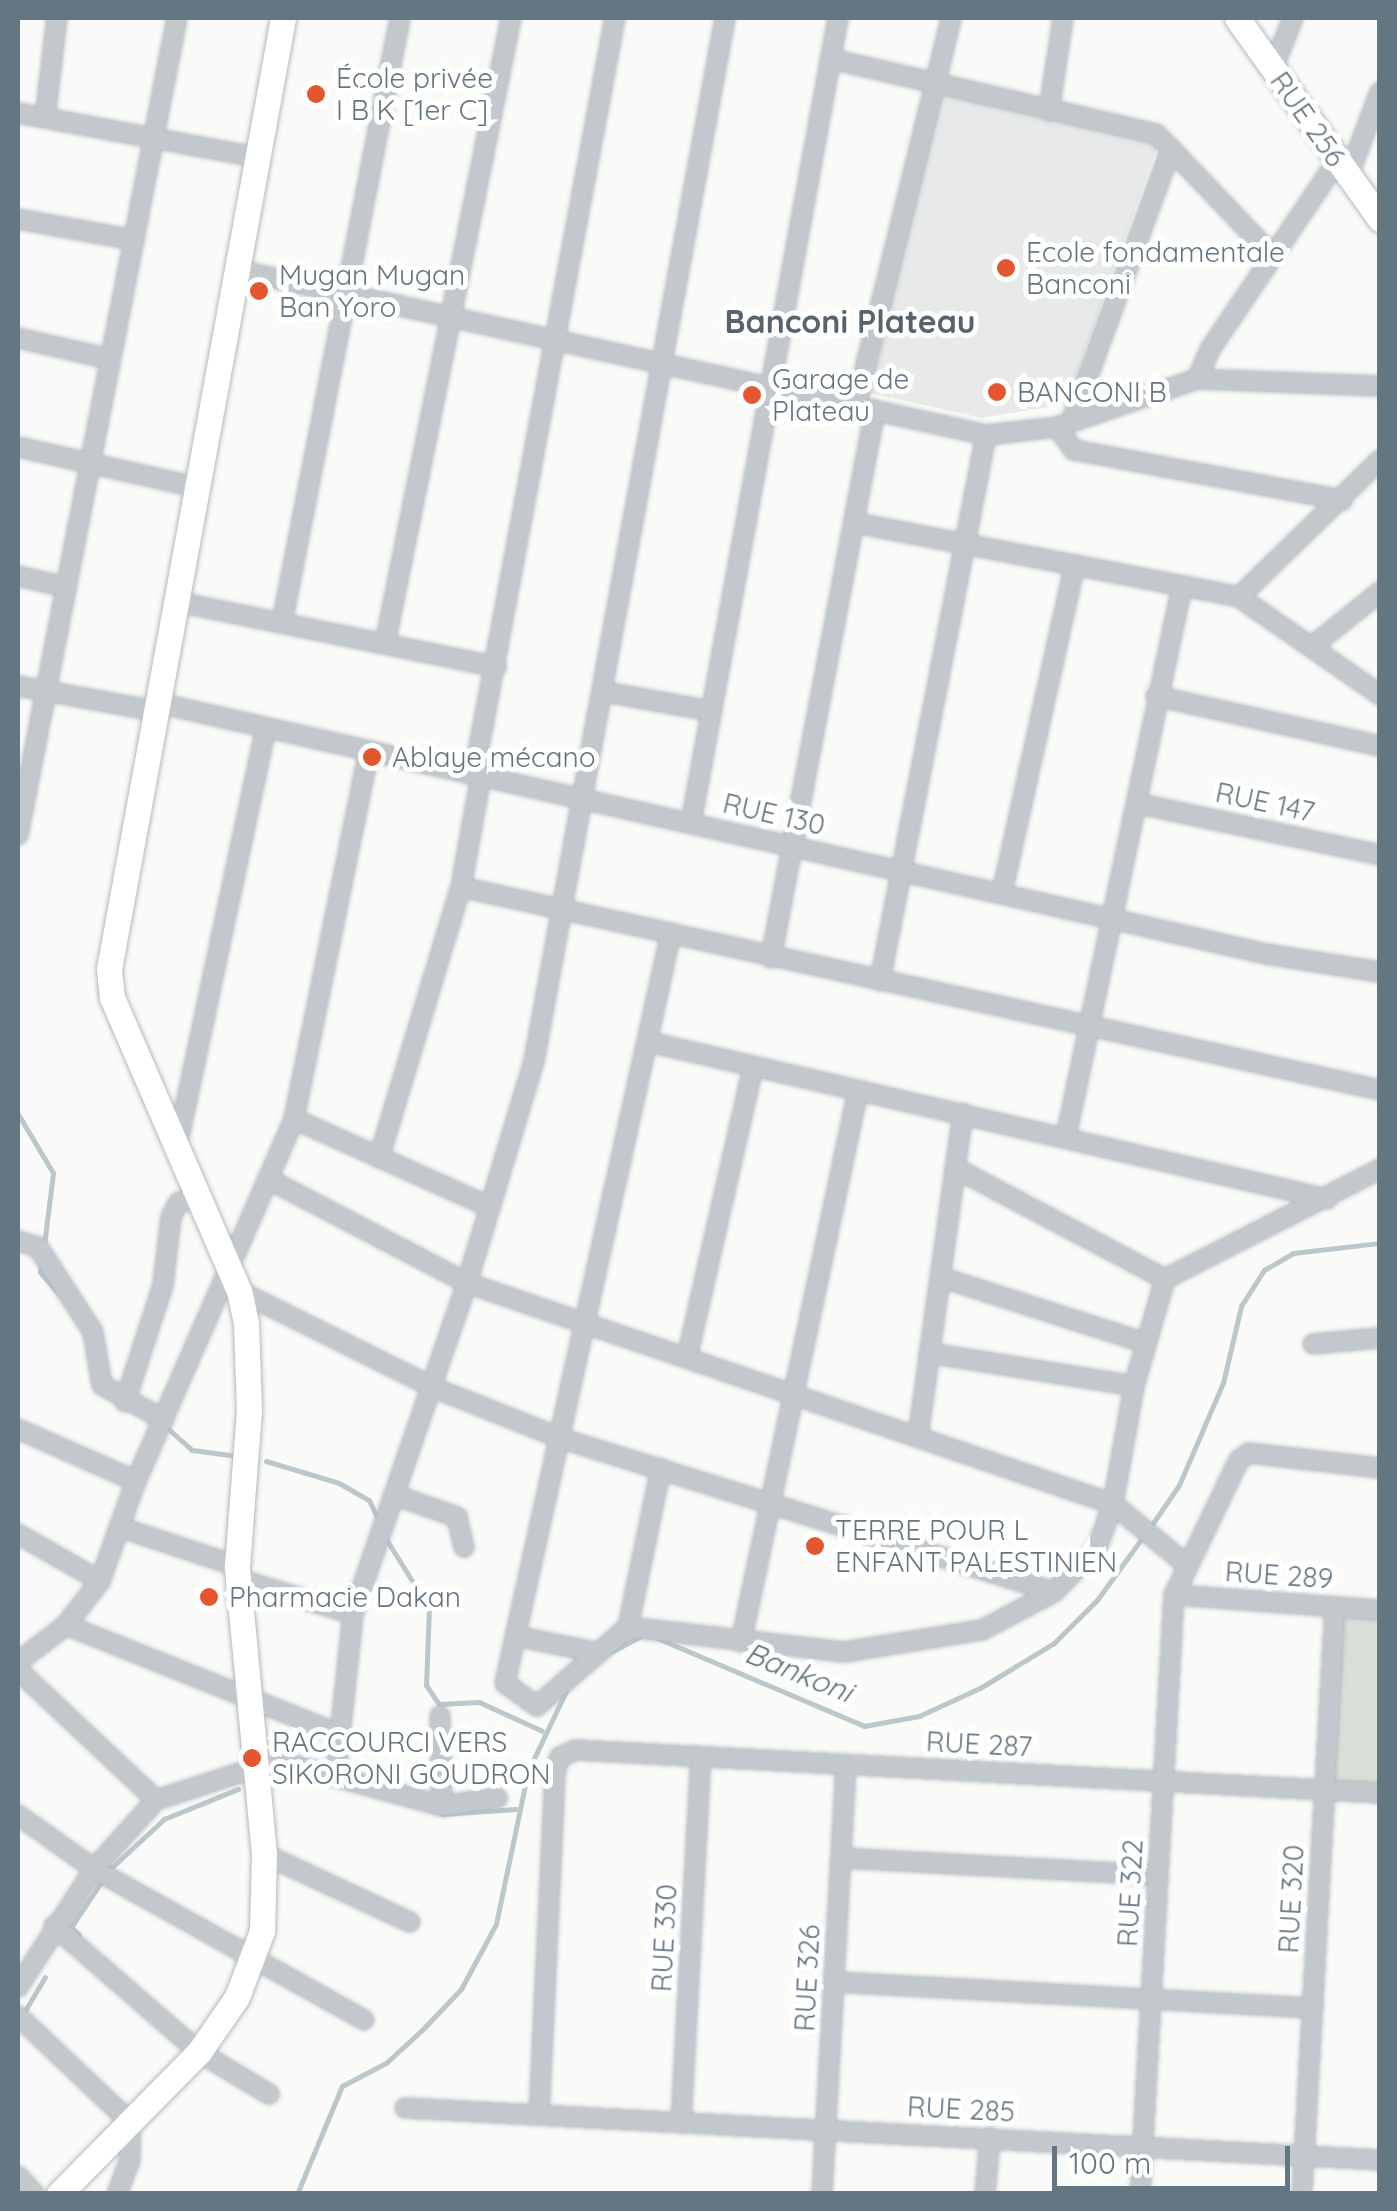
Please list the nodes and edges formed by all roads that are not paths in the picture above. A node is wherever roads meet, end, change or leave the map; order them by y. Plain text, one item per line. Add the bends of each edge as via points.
1 (57, 18) edge
2 (177, 18) edge
3 (283, 18) edge
4 (400, 18) edge
5 (511, 18) edge
6 (615, 18) edge
7 (725, 18) edge
8 (838, 18) edge
9 (951, 18) edge
10 (1062, 18) edge
11 (1238, 18) edge
12 (1292, 18) edge
13 (831, 59) junction
14 (1273, 68) junction
15 (936, 86) junction
16 (1380, 92) edge
17 (1049, 111) junction
18 (18, 113) edge
19 (45, 118) junction
20 (153, 140) junction
21 (1171, 149) junction
22 (256, 157) junction
23 (1343, 169) junction
24 (18, 219) edge
25 (1380, 219) edge
26 (134, 240) junction
27 (1273, 256) junction
28 (237, 270) junction
29 (346, 294) junction
30 (451, 316) junction
31 (18, 338) edge
32 (556, 340) junction
33 (110, 360) junction
34 (663, 364) junction
35 (1198, 379) junction
36 (1380, 386) edge
37 (771, 387) junction
38 (866, 408) junction
39 (1065, 422) junction
40 (986, 434) junction
41 (18, 447) edge
42 (1380, 460) edge
43 (90, 466) junction
44 (196, 487) junction
45 (1342, 500) junction
46 (856, 523) junction
47 (965, 544) junction
48 (1074, 565) junction
49 (18, 576) edge
50 (1182, 586) junction
51 (66, 587) junction
52 (1380, 592) edge
53 (1238, 597) junction
54 (173, 601) junction
55 (282, 623) junction
56 (385, 644) junction
57 (1315, 644) junction
58 (496, 668) junction
59 (18, 686) edge
60 (605, 692) junction
61 (46, 693) junction
62 (1380, 694) edge
63 (1156, 696) junction
64 (157, 707) junction
65 (712, 711) junction
66 (266, 726) junction
67 (1380, 746) edge
68 (369, 750) junction
69 (477, 775) junction
70 (21, 794) edge
71 (585, 800) junction
72 (1140, 804) junction
73 (691, 823) junction
74 (18, 835) edge
75 (794, 846) junction
76 (1380, 855) edge
77 (898, 870) junction
78 (461, 887) junction
79 (1002, 894) junction
80 (566, 910) junction
81 (1110, 918) junction
82 (671, 934) junction
83 (771, 958) junction
84 (1380, 972) edge
85 (880, 981) junction
86 (1087, 1022) junction
87 (649, 1042) junction
88 (753, 1068) junction
89 (1380, 1090) edge
90 (858, 1091) junction
91 (963, 1113) junction
92 (294, 1119) junction
93 (1066, 1137) junction
94 (176, 1146) junction
95 (379, 1158) junction
96 (955, 1168) junction
97 (1380, 1169) edge
98 (270, 1180) junction
99 (199, 1197) junction
100 (1327, 1199) junction
101 (490, 1207) junction
102 (18, 1241) edge
103 (940, 1277) junction
104 (1165, 1279) junction
105 (234, 1280) junction
106 (467, 1283) junction
107 (587, 1324) junction
108 (1380, 1338) edge
109 (1145, 1343) junction
110 (1313, 1344) dead end
111 (929, 1353) junction
112 (687, 1358) junction
113 (1134, 1386) junction
114 (432, 1388) junction
115 (794, 1394) junction
116 (126, 1402) junction
117 (164, 1420) junction
118 (18, 1429) edge
119 (918, 1437) junction
120 (562, 1439) junction
121 (661, 1468) junction
122 (1380, 1468) edge
123 (136, 1480) junction
124 (394, 1495) junction
125 (1113, 1504) junction
126 (770, 1505) junction
127 (118, 1528) junction
128 (18, 1534) edge
129 (464, 1547) dead end
130 (1181, 1561) junction
131 (238, 1572) junction
132 (100, 1581) junction
133 (1054, 1592) junction
134 (1174, 1595) junction
135 (1335, 1607) junction
136 (1380, 1610) edge
137 (353, 1614) junction
138 (66, 1625) junction
139 (628, 1627) junction
140 (515, 1636) junction
141 (741, 1642) junction
142 (594, 1652) junction
143 (18, 1662) edge
144 (18, 1670) edge
145 (247, 1699) junction
146 (440, 1716) dead end
147 (341, 1735) junction
148 (702, 1757) junction
149 (846, 1765) junction
150 (255, 1768) junction
151 (336, 1773) junction
152 (1164, 1782) junction
153 (1325, 1790) junction
154 (1380, 1793) edge
155 (497, 1798) dead end
156 (156, 1800) junction
157 (442, 1806) junction
158 (18, 1815) edge
159 (264, 1854) junction
160 (841, 1858) junction
161 (94, 1869) junction
162 (1158, 1875) junction
163 (410, 1922) dead end
164 (54, 1926) junction
165 (256, 1960) junction
166 (20, 1978) edge
167 (834, 1982) junction
168 (1151, 1999) junction
169 (1312, 2008) junction
170 (18, 2016) edge
171 (364, 2020) dead end
172 (200, 2052) junction
173 (269, 2094) dead end
174 (405, 2108) dead end
175 (539, 2115) junction
176 (131, 2123) junction
177 (680, 2123) junction
178 (826, 2130) junction
179 (990, 2136) junction
180 (1143, 2147) junction
181 (1304, 2156) junction
182 (1380, 2160) edge
183 (18, 2176) edge
184 (34, 2194) edge
185 (59, 2194) edge
186 (117, 2194) edge
187 (822, 2194) edge
188 (986, 2194) edge
189 (1140, 2194) edge
190 (1302, 2194) edge

1 - 19 street
2 - 20 street
3 - 22 street
4 - 29 street
5 - 30 street
6 - 32 street
7 - 34 street
8 - 13 street
9 - 15 street
10 - 17 street
11 - 14 street, RUE 256
12 - 14 street
13 - 15 street
13 - 37 street
14 - 23 street, RUE 256
15 - 17 street
15 - 38 street
16 - 23 street
17 - 21 street via 1156,134
18 - 19 street
19 - 20 street
20 - 22 street
20 - 26 street
21 - 27 street
21 - 39 street
22 - 28 street
23 - 25 street, RUE 256
23 - 27 street
24 - 26 street
26 - 33 street
27 - 35 street
28 - 29 street
28 - 44 street
29 - 30 street
29 - 55 street
30 - 32 street
30 - 56 street
31 - 33 street
32 - 34 street
32 - 58 street
33 - 43 street
34 - 37 street
34 - 60 street
35 - 36 street
35 - 39 street
37 - 38 street
37 - 65 street
38 - 40 street
38 - 46 street
39 - 40 street
39 - 45 street via 1074,450
40 - 47 street
41 - 43 street
42 - 45 street
43 - 44 street
43 - 51 street
44 - 54 street
45 - 53 street
46 - 47 street
46 - 75 street
47 - 48 street
47 - 77 street
48 - 50 street
48 - 79 street
49 - 51 street
50 - 53 street
50 - 63 street
51 - 61 street
52 - 57 street
53 - 57 street
54 - 55 street
54 - 64 street
55 - 56 street
56 - 58 street
57 - 62 street
58 - 69 street
59 - 61 street, RUE 130
60 - 65 street
60 - 71 street
61 - 64 street, RUE 130
61 - 70 street
63 - 67 street
63 - 72 street
64 - 66 street, RUE 130
64 - 94 street via 108,969 112,998
65 - 73 street
66 - 68 street, RUE 130
66 - 94 street
68 - 69 street, RUE 130
68 - 92 street
69 - 71 street, RUE 130
69 - 78 street
70 - 74 street
71 - 73 street, RUE 130
71 - 80 street
72 - 76 street, RUE 147
72 - 81 street
73 - 75 street, RUE 130
75 - 77 street, RUE 130
75 - 83 street
77 - 79 street, RUE 130
77 - 85 street
78 - 80 street
78 - 95 street
79 - 81 street, RUE 130
80 - 82 street
80 - 101 street via 534,1062
81 - 84 street, RUE 130
81 - 86 street
82 - 83 street
82 - 87 street
83 - 85 street
85 - 86 street
86 - 89 street
86 - 93 street
87 - 88 street
87 - 107 street
88 - 90 street
88 - 112 street
90 - 91 street
90 - 115 street
91 - 93 street
91 - 96 street
92 - 95 street
92 - 98 street
93 - 100 street
94 - 99 street
95 - 101 street
96 - 103 street
96 - 104 street
97 - 100 street
98 - 105 street
98 - 106 street
99 - 105 street
99 - 116 street via 178,1203 171,1217 164,1285
100 - 104 street
101 - 106 street
102 - 116 street via 38,1247 92,1332 102,1385
103 - 109 street
103 - 111 street
104 - 109 street
105 - 114 street
105 - 117 street
105 - 131 street via 249,1410
106 - 107 street
106 - 114 street
107 - 112 street
107 - 120 street
108 - 110 street
109 - 113 street
111 - 113 street
111 - 119 street
112 - 115 street
113 - 125 street
114 - 120 street
114 - 124 street
115 - 119 street
115 - 126 street
116 - 117 street
117 - 123 street
118 - 123 street
119 - 125 street
120 - 121 street
120 - 140 street
121 - 126 street
121 - 139 street
122 - 130 street via 1250,1453 1239,1460
123 - 127 street
124 - 129 street via 457,1518
124 - 137 street
125 - 130 street
125 - 133 street via 1097,1548
126 - 133 street
126 - 141 street
127 - 131 street
127 - 132 street
128 - 132 street
130 - 134 street
131 - 137 street
131 - 145 street
132 - 138 street
133 - 141 street via 982,1630 901,1644 844,1652
134 - 135 street, RUE 289
134 - 152 street, RUE 322
135 - 136 street, RUE 289
135 - 153 street, RUE 320
137 - 147 street
138 - 143 street
138 - 145 street
139 - 141 street
139 - 142 street
140 - 142 street
140 - 142 street via 505,1683 541,1707
144 - 156 street
145 - 147 street
145 - 150 street
146 - 157 street
147 - 151 street
148 - 149 street, RUE 287
148 - 175 street, RUE 287 via 576,1750 560,1757 554,1771
148 - 177 street, RUE 330
149 - 152 street, RUE 287
149 - 160 street, RUE 326
150 - 151 street via 306,1764
150 - 156 street
150 - 159 street
151 - 157 street
152 - 153 street, RUE 287
152 - 162 street, RUE 322
153 - 154 street, RUE 287
153 - 169 street, RUE 320
155 - 157 street
156 - 161 street
158 - 161 street
159 - 163 street
159 - 165 street
160 - 162 street
160 - 167 street, RUE 326
161 - 164 street
161 - 165 street
162 - 168 street, RUE 322
164 - 166 street
164 - 172 street
165 - 171 street
165 - 172 street
167 - 168 street
167 - 178 street, RUE 326
168 - 169 street
168 - 180 street, RUE 322
169 - 181 street, RUE 320
170 - 176 street
172 - 173 street
172 - 176 street
174 - 175 street, RUE 285
175 - 177 street, RUE 285
176 - 185 street
176 - 186 street via 130,2160
177 - 178 street, RUE 285
178 - 179 street, RUE 285
178 - 187 street, RUE 326
179 - 180 street, RUE 285
179 - 188 street
180 - 181 street, RUE 285
180 - 189 street, RUE 322
181 - 182 street, RUE 285
181 - 190 street, RUE 320
183 - 184 street

